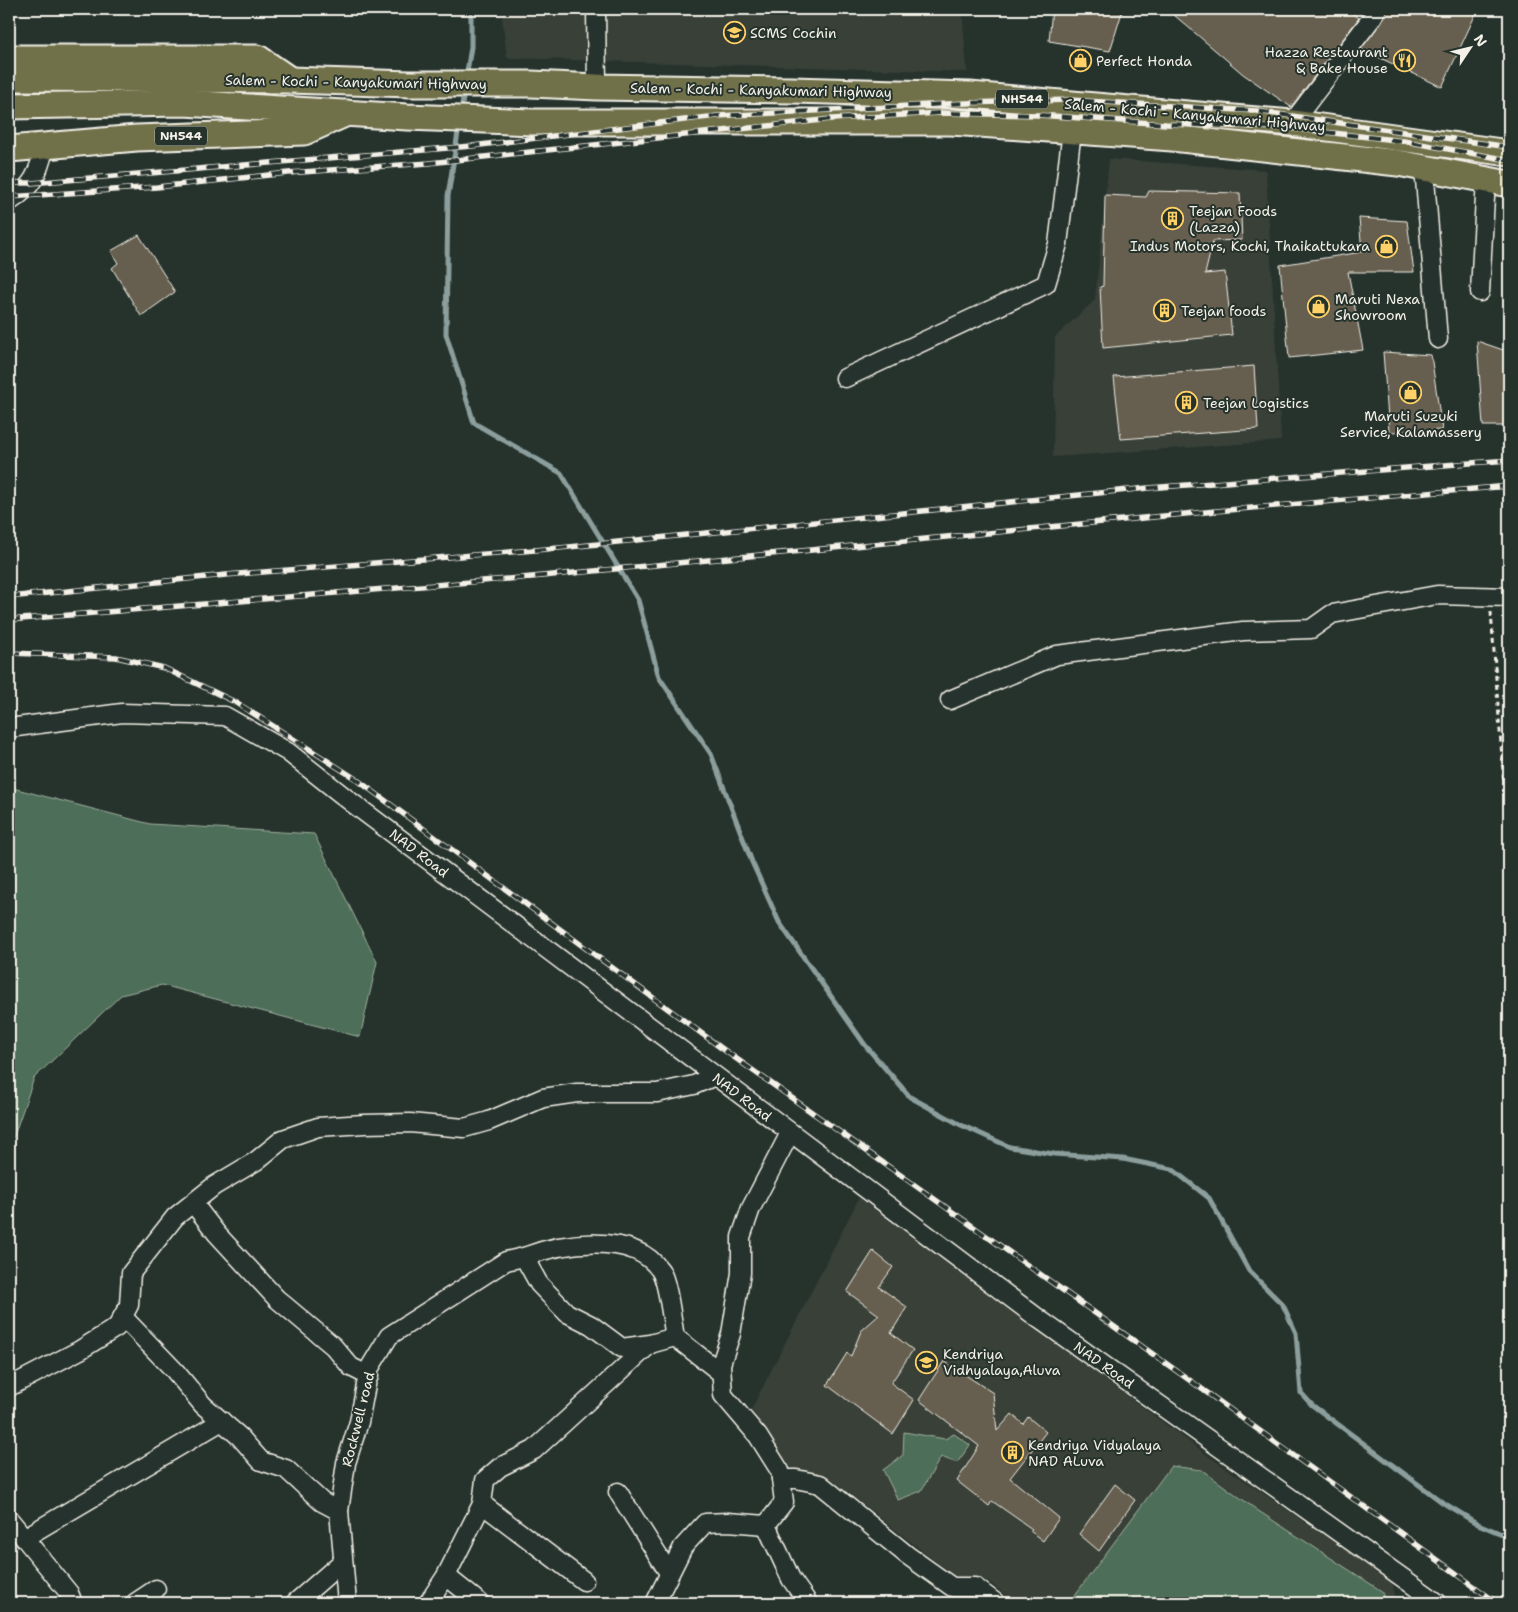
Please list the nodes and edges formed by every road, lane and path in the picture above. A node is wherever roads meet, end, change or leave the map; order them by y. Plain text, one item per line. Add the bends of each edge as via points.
1 (596, 9) edge
2 (1377, 9) edge
3 (9, 58) edge
4 (9, 78) edge
5 (290, 80) junction
6 (597, 87) junction
7 (9, 106) edge
8 (350, 112) junction
9 (1292, 123) junction
10 (1072, 131) junction
11 (45, 146) junction
12 (9, 149) edge
13 (1509, 153) edge
14 (1424, 168) junction
15 (1498, 181) edge
16 (9, 202) edge
17 (1480, 292) dead end
18 (1438, 338) dead end
19 (845, 378) dead end
20 (1490, 596) junction
21 (1509, 597) edge
22 (950, 700) dead end
23 (9, 728) edge
24 (1509, 850) edge
25 (715, 1076) junction
26 (790, 1133) junction
27 (193, 1203) junction
28 (524, 1257) junction
29 (123, 1318) junction
30 (675, 1337) junction
31 (650, 1344) junction
32 (721, 1373) junction
33 (369, 1376) junction
34 (9, 1387) edge
35 (222, 1422) junction
36 (781, 1479) junction
37 (618, 1492) dead end
38 (482, 1504) junction
39 (339, 1511) junction
40 (9, 1519) edge
41 (766, 1525) junction
42 (24, 1538) junction
43 (342, 1562) junction
44 (669, 1573) junction
45 (446, 1576) junction
46 (584, 1582) dead end
47 (156, 1589) dead end
48 (70, 1602) edge
49 (135, 1603) edge
50 (296, 1603) edge
51 (347, 1603) edge
52 (428, 1603) edge
53 (480, 1603) edge
54 (655, 1603) edge
55 (808, 1603) edge
56 (996, 1603) edge
57 (1438, 1603) edge

1 - 6 street
2 - 9 street
3 - 5 highway via 258,58
4 - 5 highway, Salem - Kochi - Kanyakumari Highway / NH544
5 - 6 highway, Salem - Kochi - Kanyakumari Highway / NH544
6 - 9 highway, Salem - Kochi - Kanyakumari Highway / NH544 via 970,95
7 - 8 highway, Salem - Kochi - Kanyakumari Highway via 184,103
8 - 10 highway, Salem - Kochi - Kanyakumari Highway / NH544 via 532,122 950,122
8 - 11 highway, NH544 via 304,132 136,138
9 - 13 highway, Salem - Kochi - Kanyakumari Highway / NH544
10 - 14 highway, Salem - Kochi - Kanyakumari Highway / NH544 via 1182,140
10 - 19 street via 1058,244 1046,284
11 - 12 highway, NH544
11 - 16 street via 37,177 23,193
14 - 15 highway, Salem - Kochi - Kanyakumari Highway / NH544
14 - 18 street
15 - 17 street
20 - 21 street
20 - 22 street via 1437,595 1332,614 1311,629 1243,631 1057,655
20 - 24 path
23 - 25 street, NAD Road via 122,713 225,716 288,752
25 - 26 street, NAD Road
25 - 27 street via 694,1085 657,1093 576,1093 543,1098 464,1128 410,1123 318,1127 283,1139
26 - 32 street via 751,1208 741,1237 741,1273
26 - 57 street, NAD Road via 1039,1319
27 - 29 street via 175,1217 131,1273 129,1305
27 - 33 street via 216,1234 277,1300 333,1346 351,1367
28 - 30 street, Rockwell road via 567,1245 603,1244 636,1249 661,1270
28 - 31 street via 539,1284 567,1313 591,1325 622,1348
28 - 33 street, Rockwell road via 506,1261 388,1336 369,1369
29 - 34 street via 118,1327
29 - 35 street
30 - 31 street
30 - 32 street
31 - 38 street via 534,1450 500,1467 485,1480
32 - 36 street via 723,1394 758,1436 780,1471
33 - 39 street, Rockwell road via 346,1463
35 - 39 street via 261,1461 286,1469 322,1502
35 - 42 street
36 - 41 street via 784,1502
36 - 56 street via 820,1484 952,1587 975,1588
37 - 44 street
38 - 45 street
38 - 46 street
39 - 43 street, Rockwell road
40 - 42 street
41 - 44 street via 705,1523 682,1547
41 - 55 street via 791,1579
42 - 48 street via 69,1593
43 - 50 street
43 - 51 street, Rockwell road
44 - 54 street
45 - 52 street
45 - 53 street
47 - 49 street

